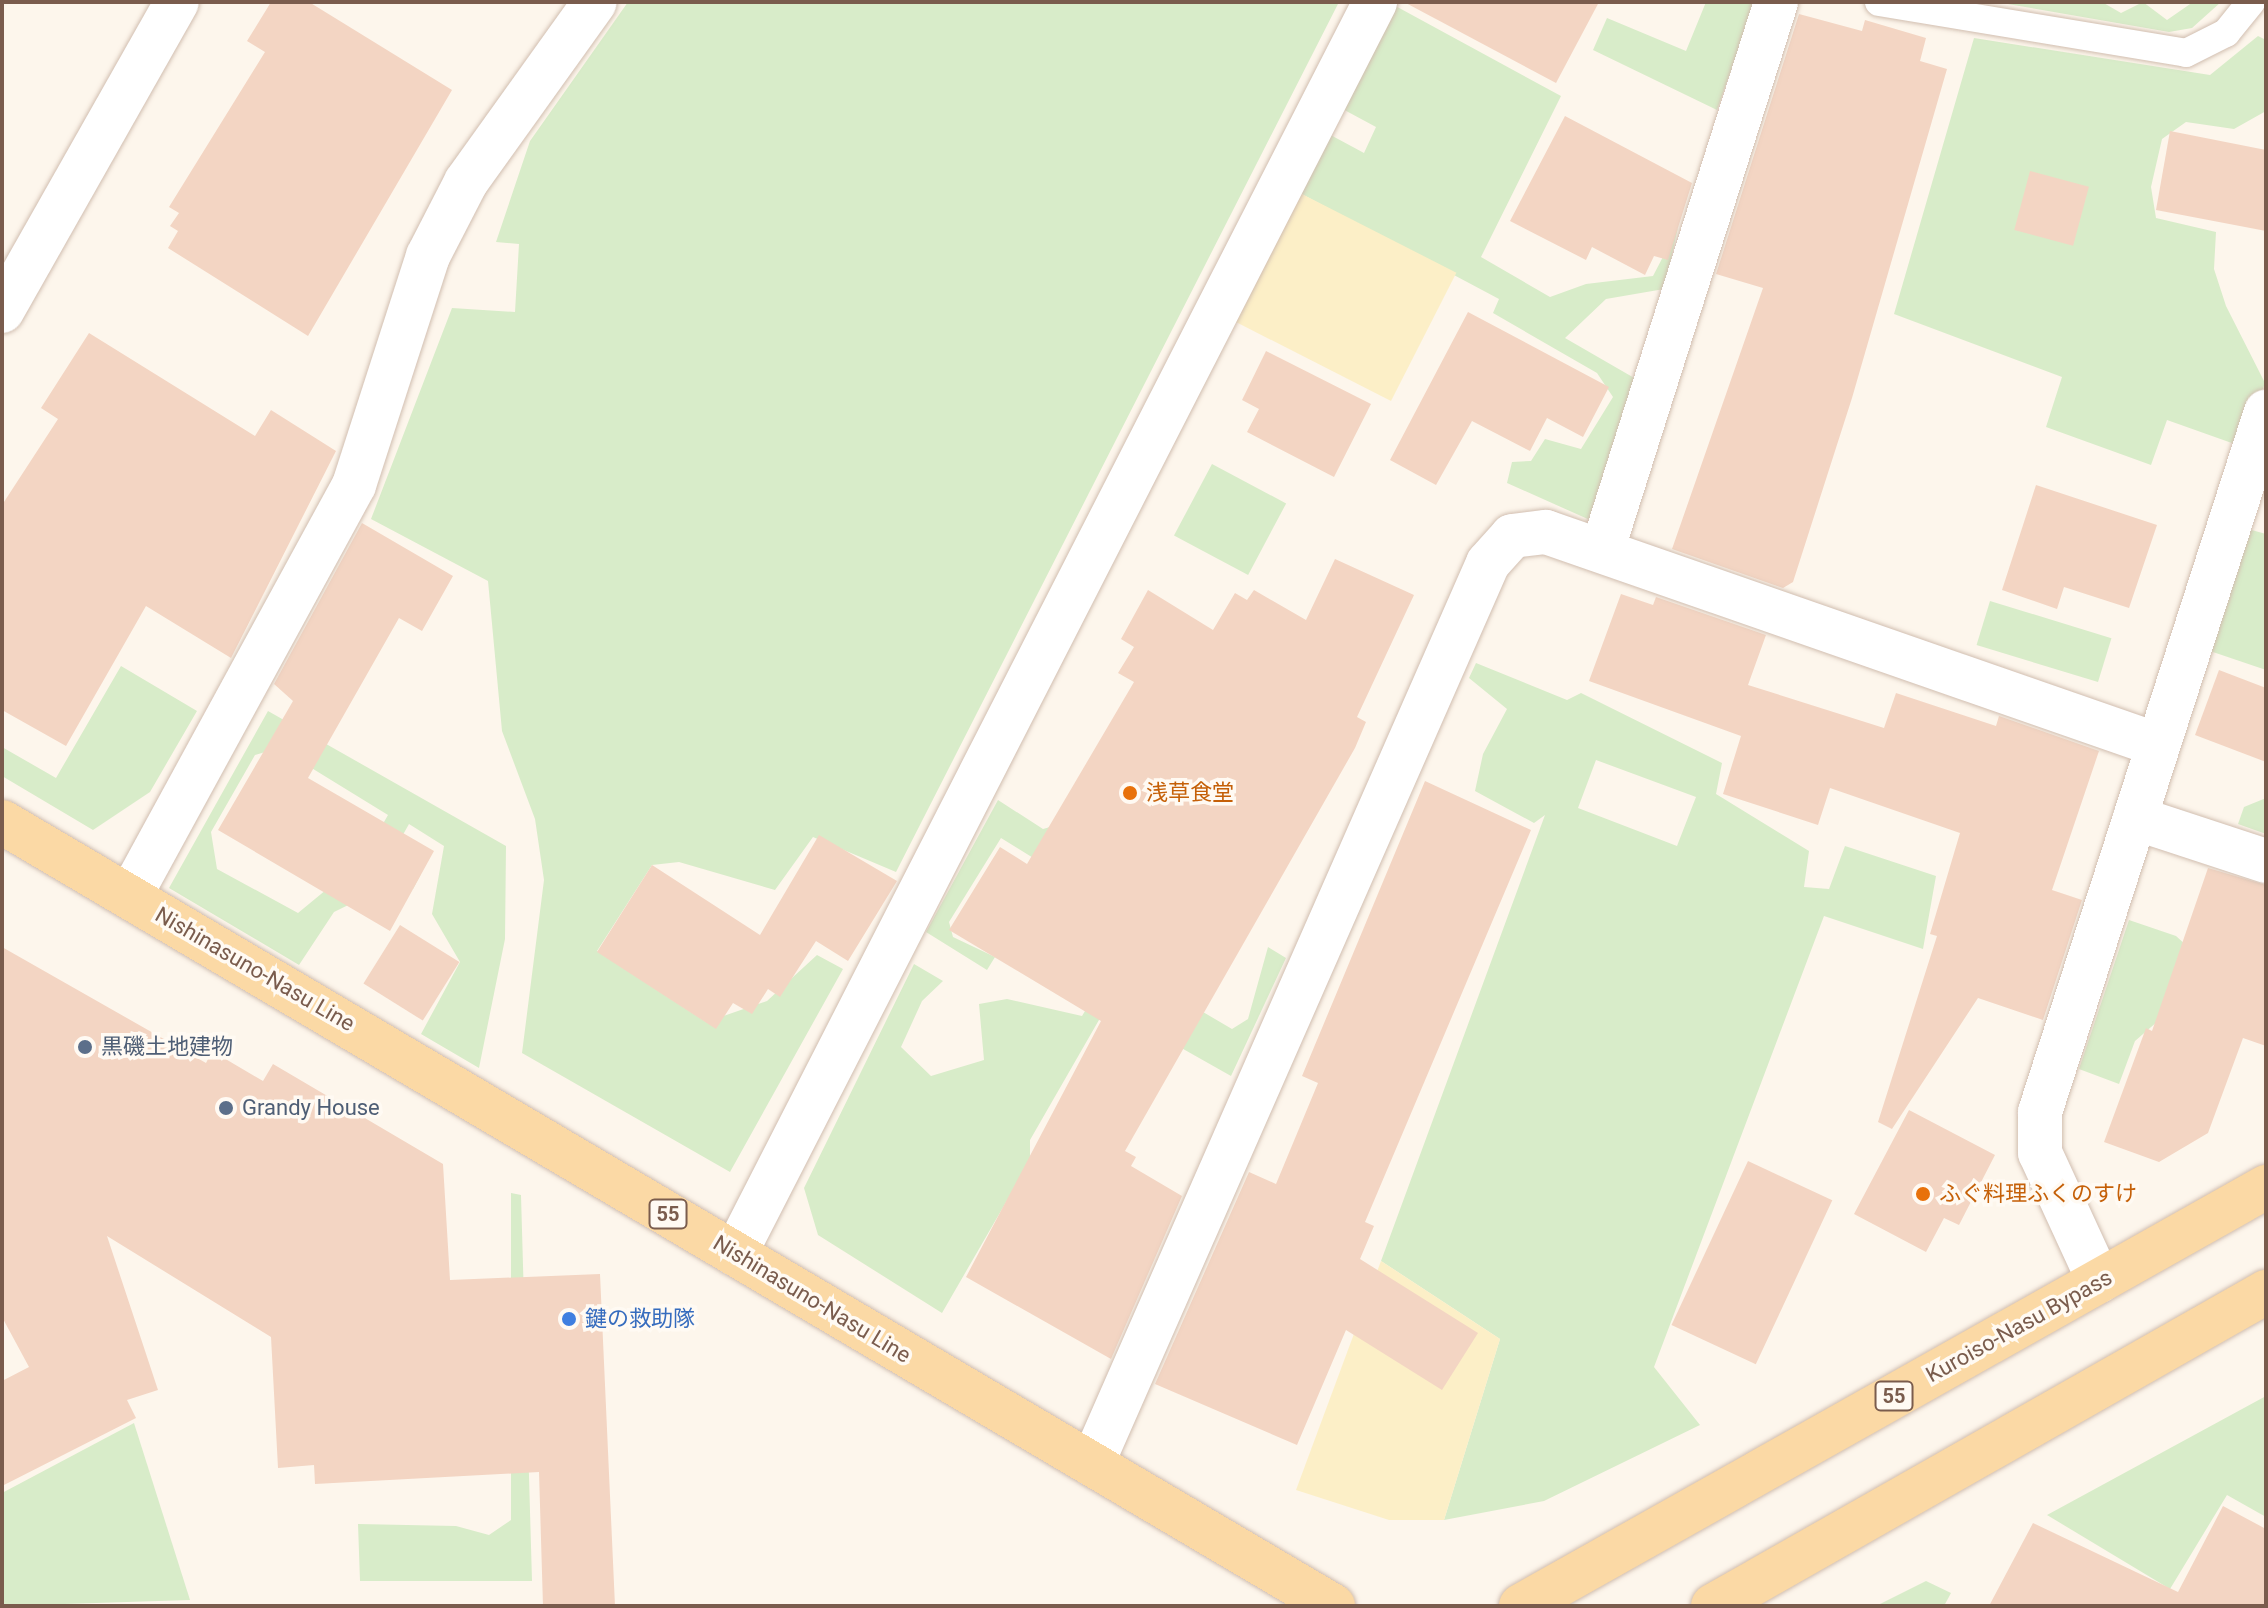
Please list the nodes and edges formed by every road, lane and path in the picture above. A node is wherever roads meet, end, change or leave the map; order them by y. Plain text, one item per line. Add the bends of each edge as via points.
1 (177, 2) edge
2 (595, 2) edge
3 (1375, 2) edge
4 (1776, 2) edge
5 (1879, 2) edge
6 (2251, 2) edge
7 (2, 311) edge
8 (2266, 412) edge
9 (1602, 551) junction
10 (2158, 745) junction
11 (2135, 818) junction
12 (2, 822) edge
13 (2266, 861) edge
14 (130, 896) junction
15 (2266, 1187) edge
16 (735, 1254) junction
17 (2099, 1281) junction
18 (2266, 1292) edge
19 (1092, 1464) junction
20 (1333, 1606) edge
21 (1521, 1606) edge
22 (1713, 1606) edge

1 - 7 street
2 - 14 street via 466,182 428,256 354,485
3 - 16 street
4 - 9 street
5 - 6 lane via 2186,53 2226,33
8 - 10 street
9 - 10 street
9 - 19 street via 1546,532 1512,536 1488,563
10 - 11 street
11 - 13 street
11 - 17 street via 2040,1112 2040,1153
12 - 14 main road, Nishinasuno-Nasu Line / 55
14 - 16 main road, Nishinasuno-Nasu Line / 55
15 - 17 main road, Kuroiso-Nasu Bypass / 55
16 - 19 main road, Nishinasuno-Nasu Line / 55
17 - 21 main road, Kuroiso-Nasu Bypass / 55
18 - 22 main road
19 - 20 main road, Nishinasuno-Nasu Line / 55

